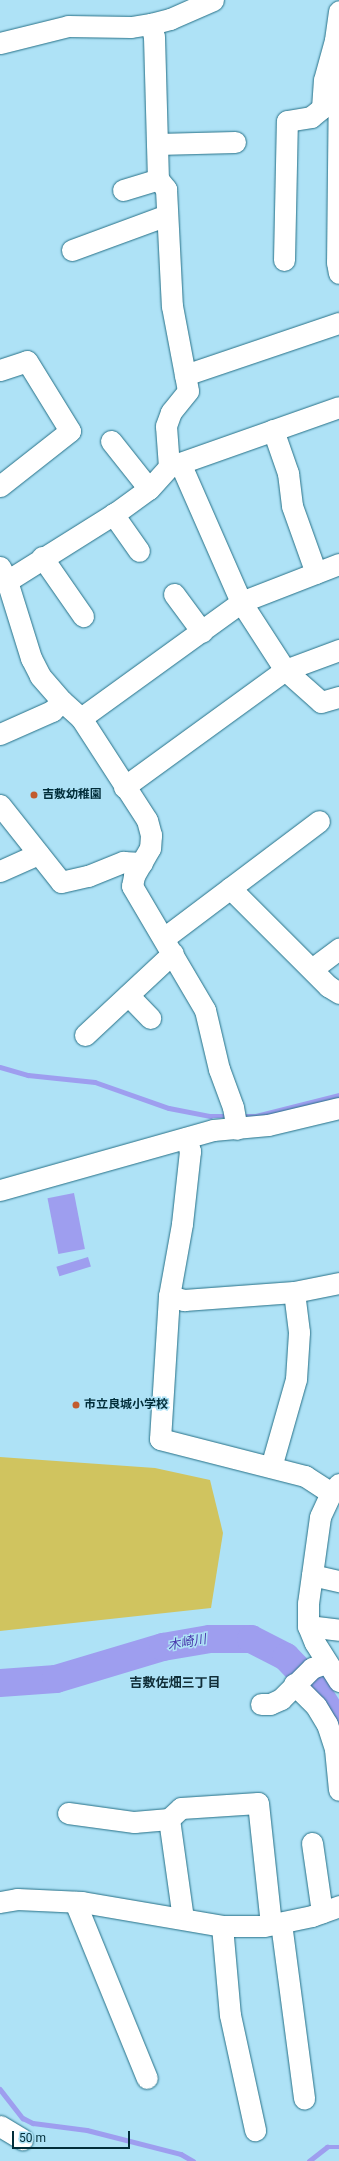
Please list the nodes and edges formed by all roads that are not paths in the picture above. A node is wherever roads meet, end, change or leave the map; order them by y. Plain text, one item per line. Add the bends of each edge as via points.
1 (213, 0) edge
2 (339, 11) edge
3 (151, 24) junction
4 (0, 43) edge
5 (339, 75) edge
6 (235, 142) dead end
7 (157, 144) junction
8 (158, 179) junction
9 (122, 190) dead end
10 (167, 216) junction
11 (72, 250) dead end
12 (284, 260) dead end
13 (339, 273) edge
14 (339, 323) edge
15 (0, 370) edge
16 (185, 375) junction
17 (339, 407) edge
18 (273, 430) junction
19 (111, 441) dead end
20 (175, 465) junction
21 (0, 486) edge
22 (149, 489) junction
23 (113, 514) junction
24 (139, 550) dead end
25 (42, 557) junction
26 (339, 564) edge
27 (316, 573) junction
28 (4, 574) edge
29 (174, 594) dead end
30 (242, 602) junction
31 (83, 616) dead end
32 (202, 632) junction
33 (339, 650) edge
34 (285, 670) junction
35 (339, 697) edge
36 (62, 702) junction
37 (81, 718) junction
38 (0, 734) edge
39 (124, 787) junction
40 (0, 805) edge
41 (319, 821) dead end
42 (38, 854) junction
43 (142, 863) junction
44 (0, 871) edge
45 (230, 888) junction
46 (169, 946) junction
47 (339, 949) edge
48 (312, 969) junction
49 (339, 993) edge
50 (128, 995) junction
51 (150, 1018) dead end
52 (84, 1035) dead end
53 (339, 1108) edge
54 (237, 1129) junction
55 (186, 1138) junction
56 (0, 1190) edge
57 (339, 1282) edge
58 (294, 1292) junction
59 (169, 1296) junction
60 (271, 1467) junction
61 (335, 1489) edge
62 (312, 1575) junction
63 (339, 1580) edge
64 (308, 1626) junction
65 (339, 1630) edge
66 (326, 1662) junction
67 (339, 1681) edge
68 (294, 1684) junction
69 (261, 1704) dead end
70 (339, 1790) edge
71 (68, 1813) dead end
72 (169, 1819) junction
73 (312, 1844) dead end
74 (0, 1902) edge
75 (75, 1902) junction
76 (331, 1909) edge
77 (183, 1918) junction
78 (276, 1924) junction
79 (222, 1926) junction
80 (147, 2078) dead end
81 (304, 2098) dead end
82 (0, 2126) edge
83 (255, 2130) dead end
84 (22, 2139) dead end

1 - 3 street via 170,19
2 - 12 street via 335,40 324,80 322,108 311,117 287,121
3 - 4 street via 131,27 68,26
3 - 7 street via 154,37
5 - 13 street via 336,262
6 - 7 street
7 - 8 street
8 - 9 street
8 - 10 street via 166,189
10 - 11 street
10 - 16 street via 172,306
14 - 16 street
15 - 21 street via 27,362 70,431
16 - 20 street via 188,391 171,412 166,426
17 - 18 street
18 - 20 street
18 - 27 street via 288,473 292,506
19 - 22 street
20 - 22 street
20 - 30 street
22 - 23 street
23 - 24 street
23 - 25 street
25 - 28 street
25 - 31 street
26 - 27 street
27 - 30 street
28 - 36 street via 31,658 40,676
29 - 32 street
30 - 32 street
30 - 34 street
32 - 37 street
33 - 34 street
34 - 35 street via 321,702
34 - 39 street
36 - 37 street
36 - 38 street via 52,711
37 - 39 street
39 - 43 street via 148,820 150,848
40 - 42 street
41 - 45 street
42 - 43 street via 61,882 88,876 123,862
42 - 44 street
43 - 46 street via 134,876 132,886
45 - 46 street
45 - 48 street
46 - 50 street
46 - 54 street via 205,1010
47 - 48 street
48 - 49 street via 328,986
50 - 51 street
50 - 52 street
53 - 54 street via 268,1125
54 - 55 street via 213,1130
55 - 56 street
55 - 59 street via 190,1151 182,1224
57 - 58 street
58 - 59 street via 184,1300
58 - 60 street via 299,1332 296,1379
59 - 60 street via 160,1439
60 - 61 street via 305,1476
61 - 62 street via 320,1517
62 - 63 street
62 - 64 street
64 - 65 street
64 - 66 street
66 - 67 street
66 - 68 street via 312,1668
68 - 69 street via 281,1699 270,1704
68 - 70 street via 316,1706 327,1724 336,1749
71 - 72 street via 134,1822
72 - 77 street
72 - 78 street via 181,1808 258,1803
73 - 76 street
74 - 75 street via 17,1899
75 - 77 street
75 - 80 street
76 - 78 street
77 - 79 street
78 - 79 street
78 - 81 street
79 - 83 street via 230,2015
82 - 84 street

